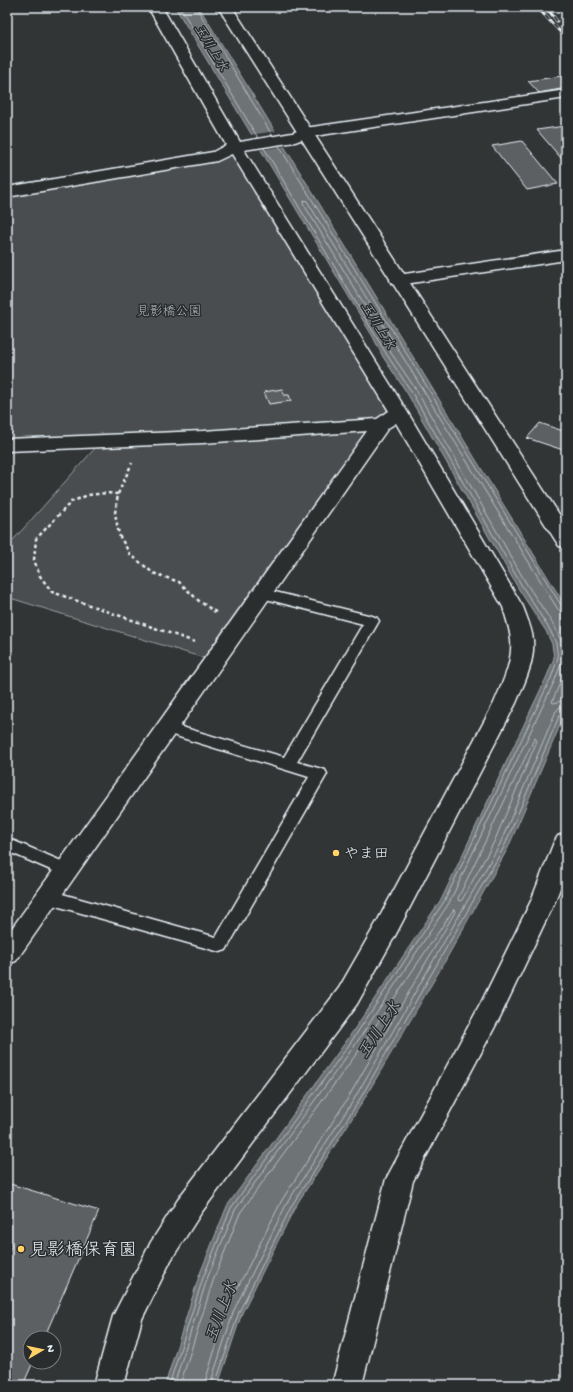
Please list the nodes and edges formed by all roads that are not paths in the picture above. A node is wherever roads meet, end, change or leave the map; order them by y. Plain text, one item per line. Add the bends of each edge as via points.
1 (155, 7) edge
2 (225, 7) edge
3 (566, 94) edge
4 (300, 136) junction
5 (243, 146) junction
6 (7, 192) edge
7 (566, 255) edge
8 (398, 280) junction
9 (390, 419) junction
10 (7, 445) edge
11 (566, 541) edge
12 (262, 594) junction
13 (168, 728) junction
14 (287, 765) junction
15 (566, 842) edge
16 (7, 844) edge
17 (67, 871) junction
18 (48, 897) junction
19 (7, 954) edge
20 (109, 1385) edge
21 (347, 1385) edge

1 - 5 street
2 - 4 street
3 - 4 street
4 - 5 street
4 - 8 street
5 - 6 street via 218,156
5 - 9 street
7 - 8 street
8 - 11 street
9 - 10 street via 203,438
9 - 12 street
9 - 20 street via 513,607 520,629 522,649 518,670 505,703 348,996 191,1204 161,1251 128,1316
12 - 13 street
12 - 14 lane via 372,621
13 - 14 lane
13 - 17 street
14 - 18 lane via 319,774 220,945
15 - 21 street via 543,901 491,1009 400,1179
16 - 17 lane
17 - 18 street
18 - 19 street

